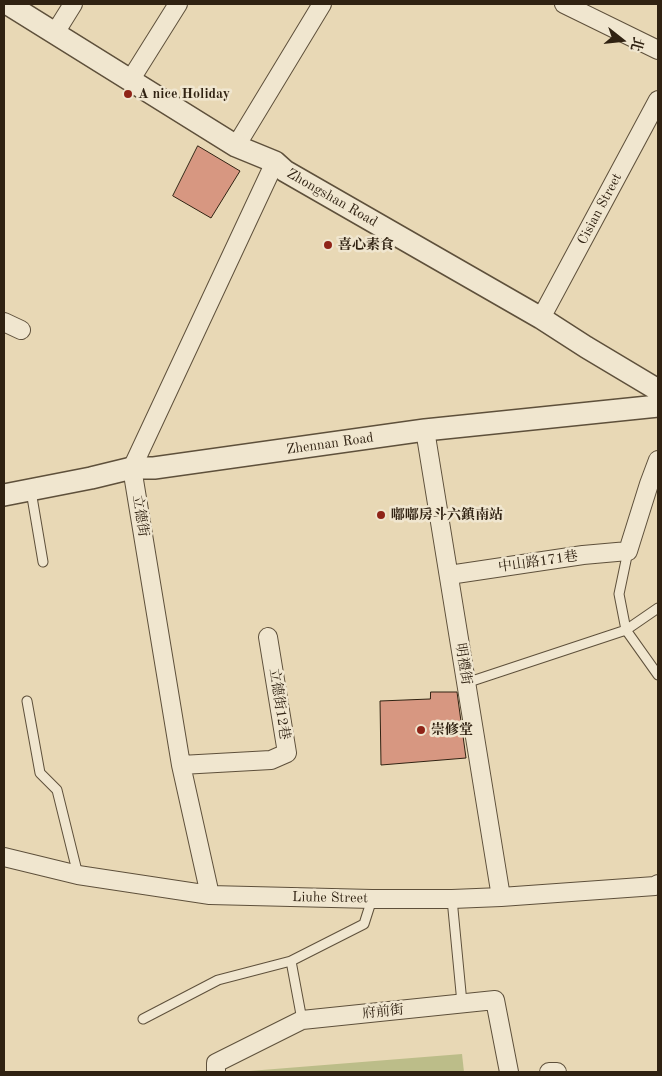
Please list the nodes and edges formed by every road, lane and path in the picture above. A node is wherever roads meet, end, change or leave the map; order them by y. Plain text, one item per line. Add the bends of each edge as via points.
1 (8, 4) edge
2 (73, 4) edge
3 (178, 4) edge
4 (322, 4) edge
5 (564, 4) edge
6 (56, 33) junction
7 (658, 50) edge
8 (131, 79) junction
9 (658, 100) edge
10 (236, 146) junction
11 (274, 162) junction
12 (541, 318) junction
13 (4, 322) edge
14 (21, 330) dead end
15 (658, 390) edge
16 (658, 406) edge
17 (426, 430) junction
18 (658, 460) edge
19 (132, 468) junction
20 (31, 490) junction
21 (4, 495) edge
22 (628, 551) junction
23 (43, 562) dead end
24 (449, 575) junction
25 (658, 608) edge
26 (626, 630) junction
27 (268, 637) dead end
28 (658, 675) edge
29 (466, 683) junction
30 (27, 701) dead end
31 (180, 765) junction
32 (4, 857) edge
33 (78, 875) junction
34 (658, 884) edge
35 (210, 895) junction
36 (501, 897) junction
37 (372, 899) junction
38 (452, 899) junction
39 (291, 961) junction
40 (462, 1003) junction
41 (142, 1019) dead end
42 (302, 1020) junction
43 (216, 1072) edge
44 (509, 1072) edge
45 (549, 1072) edge
46 (557, 1072) edge

1 - 6 street, Zhongshan Road
2 - 6 street
3 - 8 street
4 - 10 street
5 - 7 street
6 - 8 street, Zhongshan Road
8 - 10 street, Zhongshan Road
9 - 12 street, Cisian Street
10 - 11 street, Zhongshan Road
11 - 12 street, Zhongshan Road
11 - 19 street
12 - 15 street, Zhongshan Road
13 - 14 street
16 - 17 street, Zhennan Road
17 - 19 street, Zhennan Road via 154,468
17 - 24 street, 明禮街
18 - 22 street
19 - 20 street, Zhennan Road
19 - 31 street, 立德街
20 - 21 street, Zhennan Road
20 - 23 lane
22 - 24 street, 中山路171巷
22 - 26 lane via 619,594
24 - 29 street, 明禮街
25 - 26 lane
26 - 28 lane
26 - 29 lane
27 - 31 street, 立德街12巷 via 287,753 271,760
29 - 36 street, 明禮街
30 - 33 lane via 40,773 57,790
31 - 35 street, 立德街
32 - 33 street, Liuhe Street
33 - 35 street, Liuhe Street
34 - 36 street, Liuhe Street
35 - 37 street, Liuhe Street
36 - 38 street, Liuhe Street
37 - 38 street, Liuhe Street
37 - 39 lane via 364,924
38 - 40 lane
39 - 41 lane via 218,980
39 - 42 lane
40 - 42 street, 府前街
40 - 44 street, 府前街 via 495,1000
42 - 43 street, 府前街 via 216,1063
45 - 46 street

